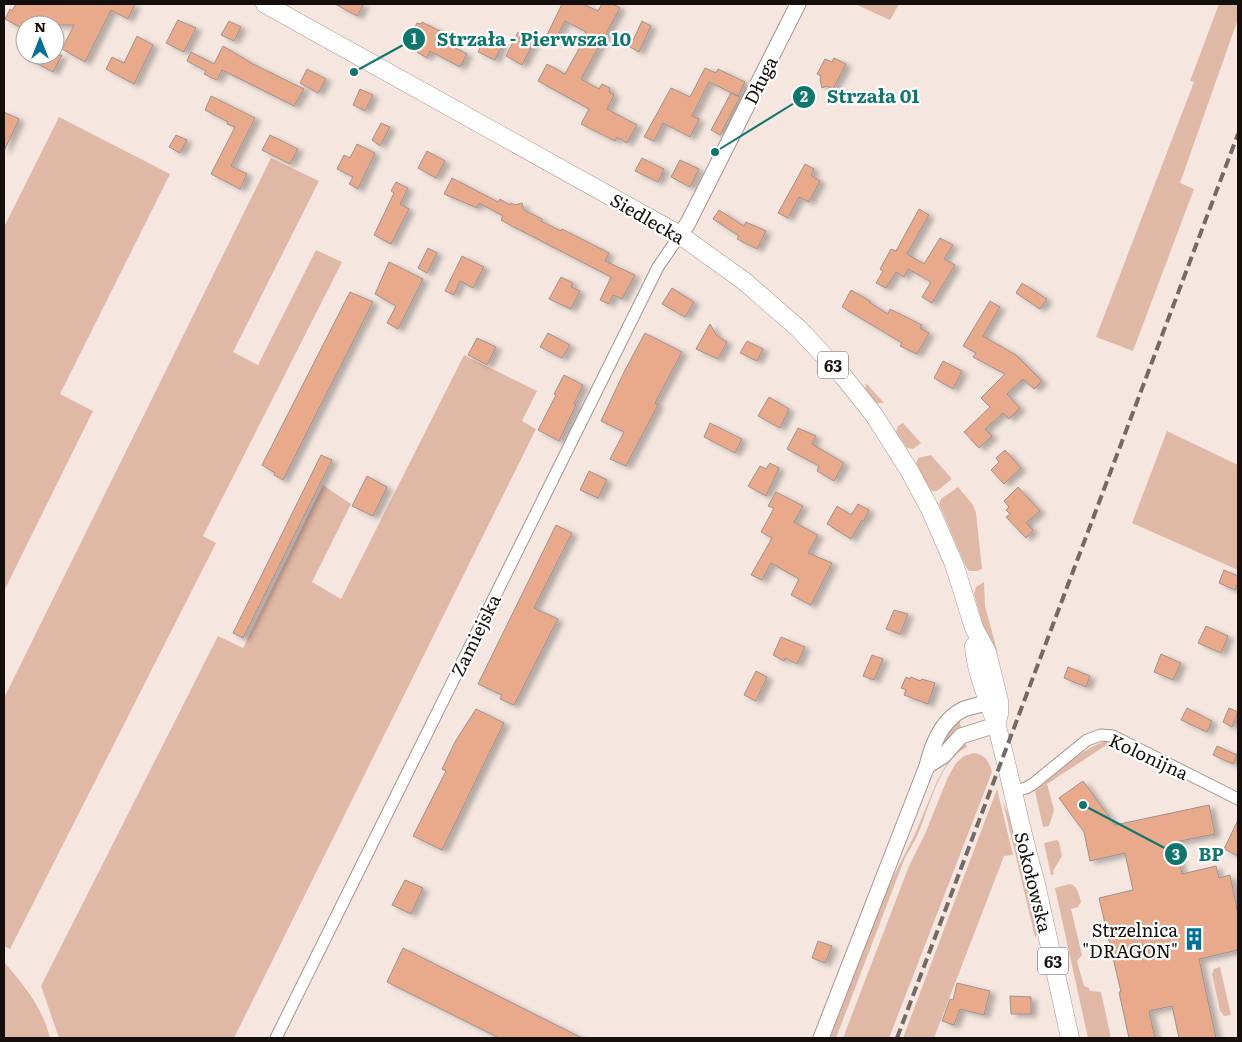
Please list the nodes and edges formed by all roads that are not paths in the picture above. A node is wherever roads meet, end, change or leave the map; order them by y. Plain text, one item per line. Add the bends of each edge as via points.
1 (265, 4) edge
2 (798, 4) edge
3 (680, 235) junction
4 (941, 533) joint
5 (993, 702) junction
6 (996, 725) junction
7 (927, 766) junction
8 (1012, 791) junction
9 (1238, 799) edge
10 (276, 1038) edge
11 (822, 1038) edge
12 (1070, 1038) edge

1 - 3 main road, Siedlecka / 63
2 - 3 main road, Długa
3 - 4 main road, Siedlecka / 63 via 761,295 838,370 896,449
3 - 10 street, Zamiejska via 654,276
4 - 5 main road, Sokołowska / 63 via 974,628 975,653
5 - 6 main road, Sokołowska / 63
5 - 7 main road via 966,708 949,720 931,748
6 - 7 main road via 961,736 943,756
6 - 8 main road, Sokołowska / 63
7 - 11 main road
8 - 9 street, Kolonijna via 1029,786 1087,740 1102,735 1113,736
8 - 12 main road, Sokołowska / 63

